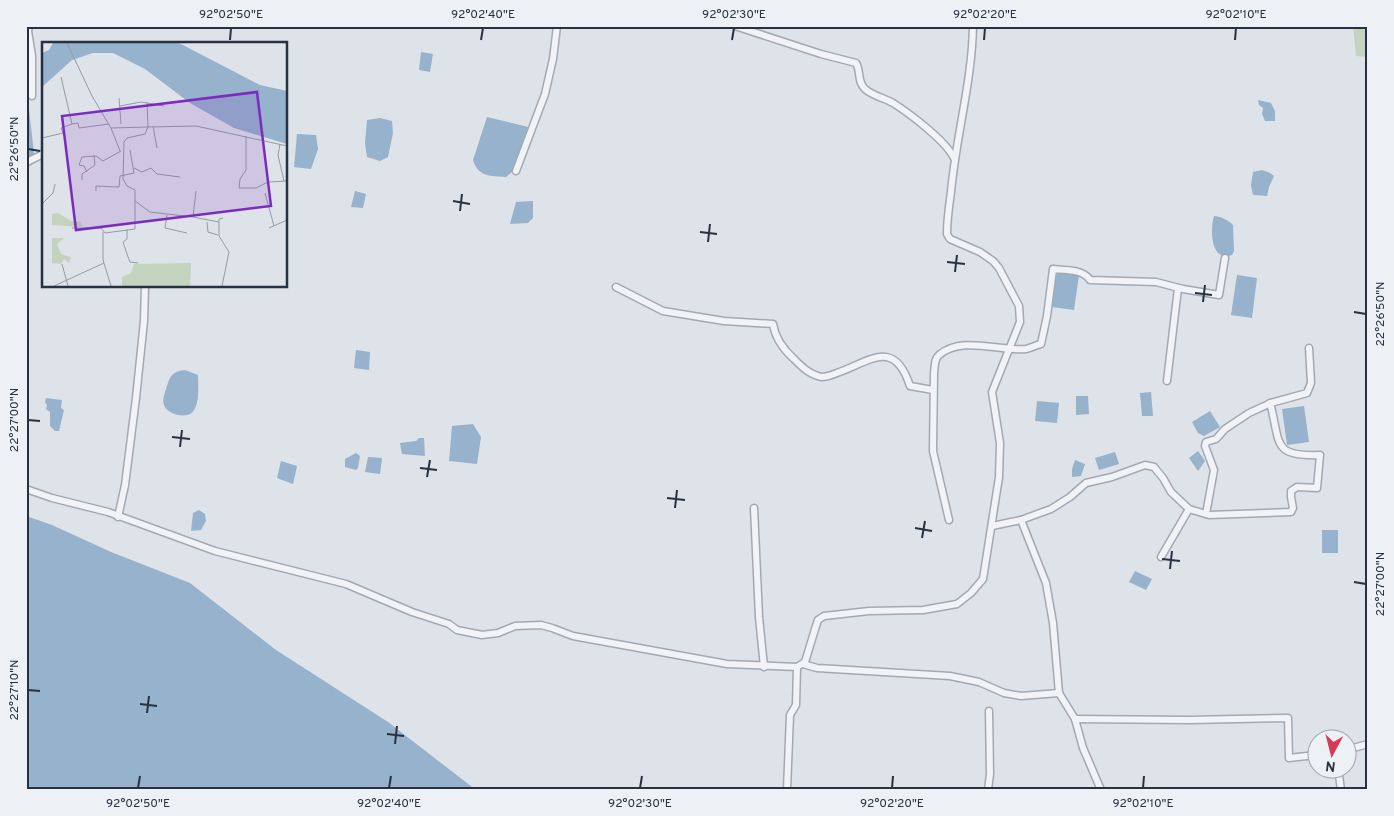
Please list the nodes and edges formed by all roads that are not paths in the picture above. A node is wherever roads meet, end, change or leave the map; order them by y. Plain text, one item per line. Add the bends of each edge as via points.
1 (29, 26) edge
2 (557, 26) edge
3 (735, 26) edge
4 (973, 26) edge
5 (745, 28) edge
6 (32, 96) dead end
7 (42, 155) edge
8 (954, 158) junction
9 (26, 163) edge
10 (516, 170) dead end
11 (1225, 258) dead end
12 (616, 287) dead end
13 (145, 288) edge
14 (1178, 288) junction
15 (1009, 348) junction
16 (1309, 348) dead end
17 (1167, 380) dead end
18 (933, 390) junction
19 (1270, 403) junction
20 (26, 488) edge
21 (754, 508) dead end
22 (1189, 509) junction
23 (1206, 514) junction
24 (118, 516) junction
25 (949, 520) dead end
26 (1022, 520) junction
27 (992, 526) junction
28 (1161, 557) dead end
29 (800, 666) junction
30 (764, 667) junction
31 (1059, 694) junction
32 (989, 711) dead end
33 (1075, 719) junction
34 (1306, 756) edge
35 (787, 790) edge
36 (988, 790) edge
37 (1101, 790) edge

1 - 6 street
2 - 10 street via 545,94
3 - 5 street
4 - 8 street
5 - 8 street via 856,63 863,88 892,103 923,126 950,149
7 - 9 street
8 - 15 street via 947,234 950,239 987,256 1000,268 1019,306 1020,322
11 - 14 street via 1219,294
12 - 18 street via 663,311 724,321 773,324 774,334 787,352 812,374 824,377 883,356 895,360 905,371 910,386
13 - 24 street via 136,398
14 - 15 street via 1156,282 1090,280 1078,272 1053,269 1041,344
14 - 17 street
15 - 18 street via 969,345 938,355
15 - 27 street via 992,392 1000,443
16 - 19 street via 1311,383 1307,393
18 - 25 street via 933,451
19 - 23 street via 1235,422 1216,439 1206,442 1214,470
19 - 23 street via 1282,448 1298,456 1320,455 1317,488 1297,487 1291,491 1293,508 1290,512
20 - 24 street
21 - 30 street
22 - 23 street
22 - 26 street via 1171,492 1154,467 1145,465 1086,483 1051,509
22 - 28 street
24 - 30 street via 215,551 346,584 450,624 457,630 482,635 515,626 541,625 573,636 647,650
26 - 27 street
26 - 31 street via 1046,583
27 - 29 street via 983,579 957,604 923,610 824,616 818,620 805,662
29 - 30 street
29 - 31 street via 950,676 1021,696
29 - 35 street via 796,705 790,715
31 - 33 street
32 - 36 street
33 - 34 street via 1288,718 1289,758
33 - 37 street

